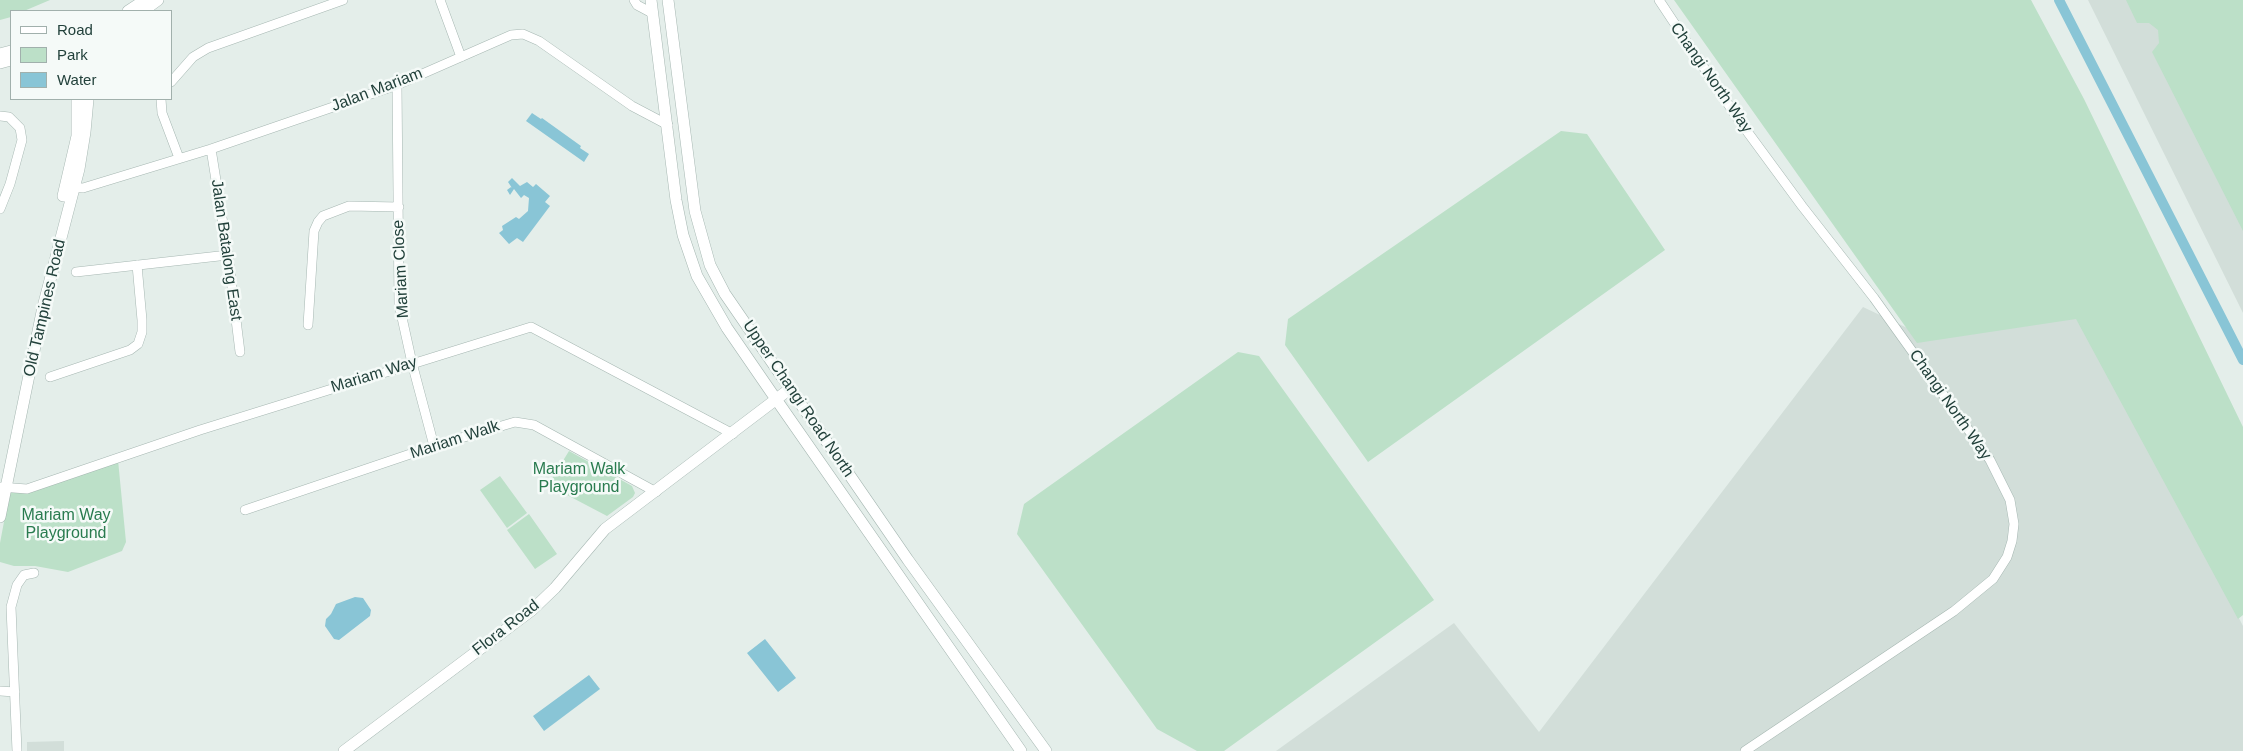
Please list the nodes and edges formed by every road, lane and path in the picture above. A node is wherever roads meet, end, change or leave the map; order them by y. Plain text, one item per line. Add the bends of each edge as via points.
1 (145, 0) edge
2 (158, 0) edge
3 (343, 0) edge
4 (440, 0) edge
5 (634, 0) edge
6 (651, 0) edge
7 (668, 0) edge
8 (1659, 0) edge
9 (130, 10) edge
10 (144, 10) edge
11 (652, 13) junction
12 (460, 56) junction
13 (172, 81) edge
14 (397, 85) junction
15 (86, 100) edge
16 (161, 100) edge
17 (0, 116) edge
18 (668, 125) junction
19 (211, 149) junction
20 (179, 158) junction
21 (69, 187) junction
22 (398, 207) junction
23 (0, 209) edge
24 (228, 255) junction
25 (137, 266) junction
26 (76, 272) dead end
27 (308, 325) dead end
28 (240, 352) dead end
29 (412, 363) junction
30 (50, 378) dead end
31 (791, 388) junction
32 (776, 400) junction
33 (733, 434) junction
34 (434, 446) junction
35 (2, 485) edge
36 (656, 492) junction
37 (245, 510) dead end
38 (0, 518) edge
39 (34, 573) dead end
40 (1000, 688) junction
41 (0, 690) edge
42 (15, 692) junction
43 (990, 707) junction
44 (17, 751) edge
45 (344, 751) edge
46 (1021, 751) edge
47 (1046, 751) edge
48 (1745, 751) edge

1 - 9 street
2 - 10 street
3 - 13 street via 208,48 193,57
4 - 12 street
5 - 11 street
6 - 11 street, Upper Changi Road North
7 - 31 street, Upper Changi Road North via 702,241 710,265 726,294
8 - 48 street, Changi North Way via 1738,119 1874,298 1990,460 2010,500 2014,524 2007,557 1993,579 1980,590 1954,611
11 - 18 street, Upper Changi Road North
12 - 14 street, Jalan Mariam
12 - 18 street, Jalan Mariam via 502,38 523,34 540,41 632,106
14 - 19 street, Jalan Mariam
14 - 22 street, Mariam Close
15 - 21 street, Old Tampines Road via 85,132
16 - 20 street via 162,113
17 - 23 street via 9,117 20,128 22,140
18 - 32 street, Upper Changi Road North via 676,200 697,276 727,328
19 - 20 street, Jalan Mariam
19 - 24 street, Jalan Batalong East
20 - 21 street, Jalan Mariam via 83,188
21 - 35 street, Old Tampines Road
22 - 27 street, Mariam Close via 349,206 324,216 318,222 314,231
22 - 29 street, Mariam Close via 399,304
24 - 25 street
24 - 28 street, Jalan Batalong East
25 - 26 street
25 - 30 street via 142,320 138,344 130,350
29 - 33 street, Mariam Way via 531,327
29 - 34 street, Mariam Close
29 - 35 street, Mariam Way via 26,489
31 - 32 street
31 - 40 street, Upper Changi Road North
32 - 33 street
32 - 43 street, Upper Changi Road North
33 - 36 street
34 - 36 street, Mariam Walk via 503,424 523,422
34 - 37 street, Mariam Walk
35 - 38 street, Old Tampines Road
36 - 45 street, Flora Road via 605,529 532,610
39 - 42 street via 24,574 17,584 11,607
40 - 43 street
40 - 47 street, Upper Changi Road North
41 - 42 street
42 - 44 street
43 - 46 street, Upper Changi Road North

